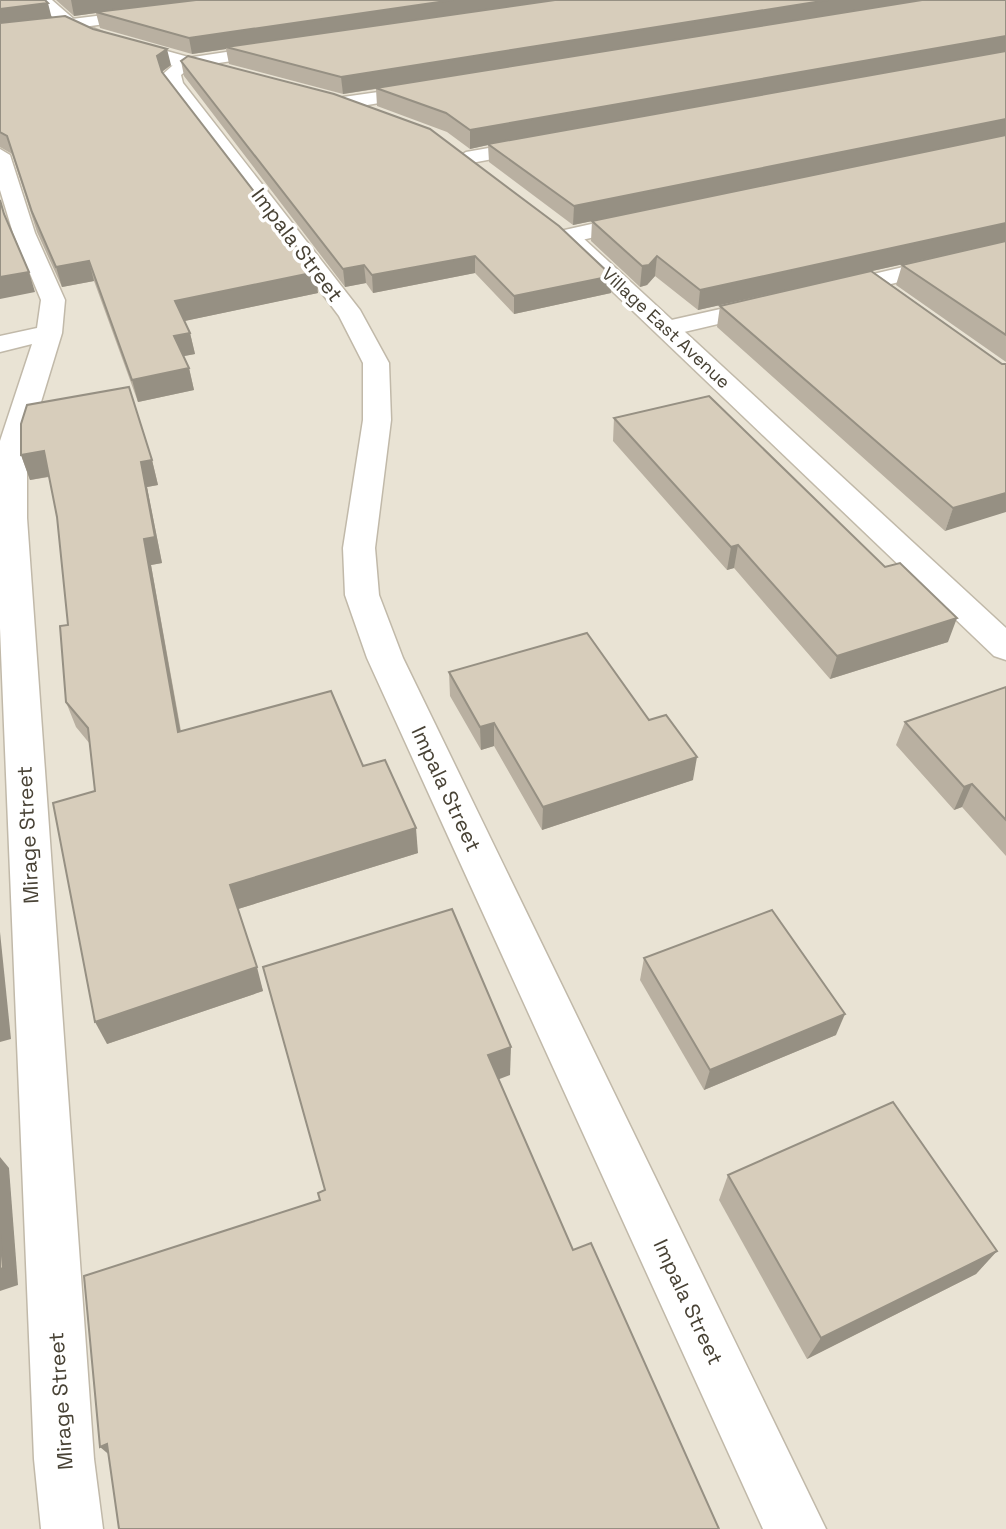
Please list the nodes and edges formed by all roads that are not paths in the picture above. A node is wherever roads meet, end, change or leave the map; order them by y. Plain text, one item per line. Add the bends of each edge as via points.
1 (43, 0) edge
2 (166, 12) edge
3 (70, 24) junction
4 (0, 33) edge
5 (296, 47) edge
6 (186, 63) junction
7 (252, 80) edge
8 (452, 86) edge
9 (317, 97) edge
10 (343, 103) junction
11 (390, 120) edge
12 (560, 141) edge
13 (0, 155) edge
14 (486, 174) edge
15 (664, 216) edge
16 (547, 220) edge
17 (12, 236) edge
18 (568, 236) junction
19 (1006, 250) edge
20 (873, 282) junction
21 (895, 298) edge
22 (667, 328) junction
23 (49, 333) junction
24 (0, 344) edge
25 (1006, 648) edge
26 (72, 1529) edge
27 (795, 1529) edge

1 - 3 street
2 - 3 street
3 - 4 street
3 - 6 street via 103,39
5 - 6 street
6 - 7 street
6 - 27 street, Impala Street via 172,74 174,84 351,315 376,363 377,420 359,548 362,595 385,658
8 - 10 street
9 - 10 street
10 - 11 street
12 - 14 street via 457,152
13 - 17 street, Mirage Street
15 - 18 street
16 - 18 street, Village East Avenue
17 - 23 street, Mirage Street via 53,300
18 - 22 street, Village East Avenue
19 - 20 street
20 - 21 street
20 - 22 street
22 - 25 street, Village East Avenue
23 - 24 street
23 - 26 street, Mirage Street via 12,448 10,519 64,1459

